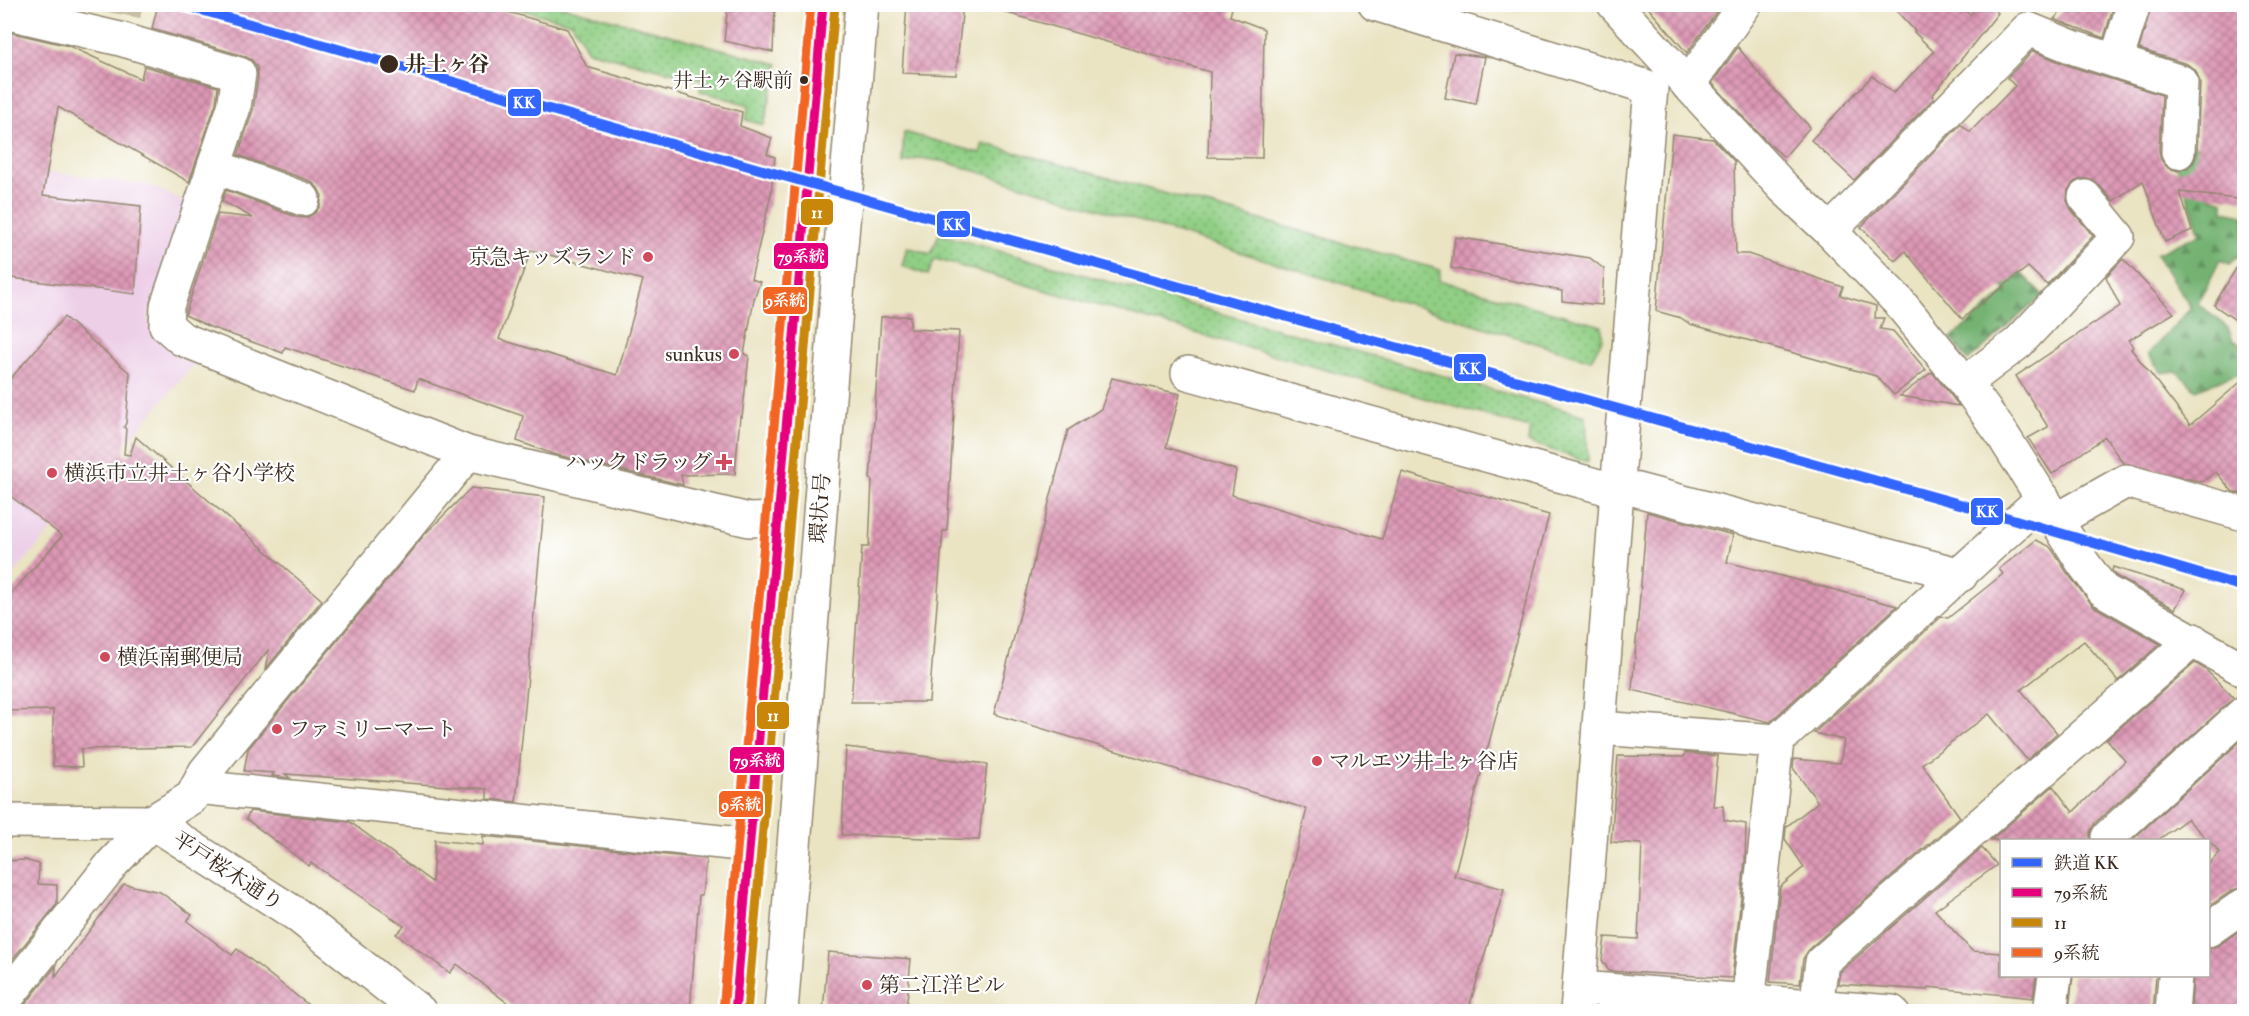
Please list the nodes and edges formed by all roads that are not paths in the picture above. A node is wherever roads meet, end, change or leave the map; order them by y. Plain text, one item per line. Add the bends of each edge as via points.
1 (823, 4) edge
2 (862, 4) edge
3 (1375, 4) edge
4 (1614, 4) edge
5 (1745, 4) edge
6 (2134, 4) edge
7 (4, 12) edge
8 (2115, 62) junction
9 (1672, 81) junction
10 (2178, 152) dead end
11 (214, 166) junction
12 (2085, 197) dead end
13 (303, 199) dead end
14 (1830, 231) junction
15 (1188, 373) dead end
16 (1965, 383) junction
17 (468, 453) junction
18 (1618, 488) junction
19 (2050, 509) junction
20 (2244, 514) edge
21 (778, 519) junction
22 (1961, 575) junction
23 (2193, 640) junction
24 (2244, 670) edge
25 (2244, 713) edge
26 (1599, 728) junction
27 (1777, 741) junction
28 (197, 788) junction
29 (4, 821) edge
30 (152, 822) junction
31 (2109, 839) edge
32 (749, 845) junction
33 (2244, 905) edge
34 (2210, 929) edge
35 (2055, 977) edge
36 (2175, 977) edge
37 (1579, 1000) edge
38 (4, 1001) edge
39 (1748, 1006) edge
40 (1816, 1006) junction
41 (420, 1011) edge
42 (735, 1011) edge
43 (781, 1011) edge
44 (1892, 1011) edge
45 (2050, 1011) edge
46 (2172, 1011) edge

1 - 21 street, 環状1号
2 - 43 street, 環状1号
3 - 9 street
4 - 9 street
5 - 9 street
6 - 8 street
7 - 11 street via 122,27 239,74 234,107
8 - 10 street via 2181,82
8 - 14 street via 2028,29
9 - 14 street
9 - 18 street
11 - 13 street
11 - 17 street via 172,286 166,325 182,339
12 - 16 street via 2118,237 2018,343
14 - 16 street via 1898,301
15 - 18 street
16 - 19 street
17 - 21 street via 749,520
17 - 28 street via 205,772
18 - 22 street
18 - 26 street
19 - 20 street via 2126,481
19 - 22 street
19 - 23 street via 2103,590
21 - 32 street, 環状1号
22 - 27 street
23 - 24 street
23 - 40 street via 1822,962
25 - 31 street
26 - 27 street
26 - 37 street
27 - 39 street
28 - 30 street via 192,797
28 - 32 street
29 - 30 street, 平戸桜木通り
30 - 38 street via 113,863
30 - 41 street, 平戸桜木通り via 297,915
32 - 42 street, 環状1号
33 - 34 street
35 - 45 street
36 - 46 street
37 - 39 street
39 - 40 street
40 - 44 street

